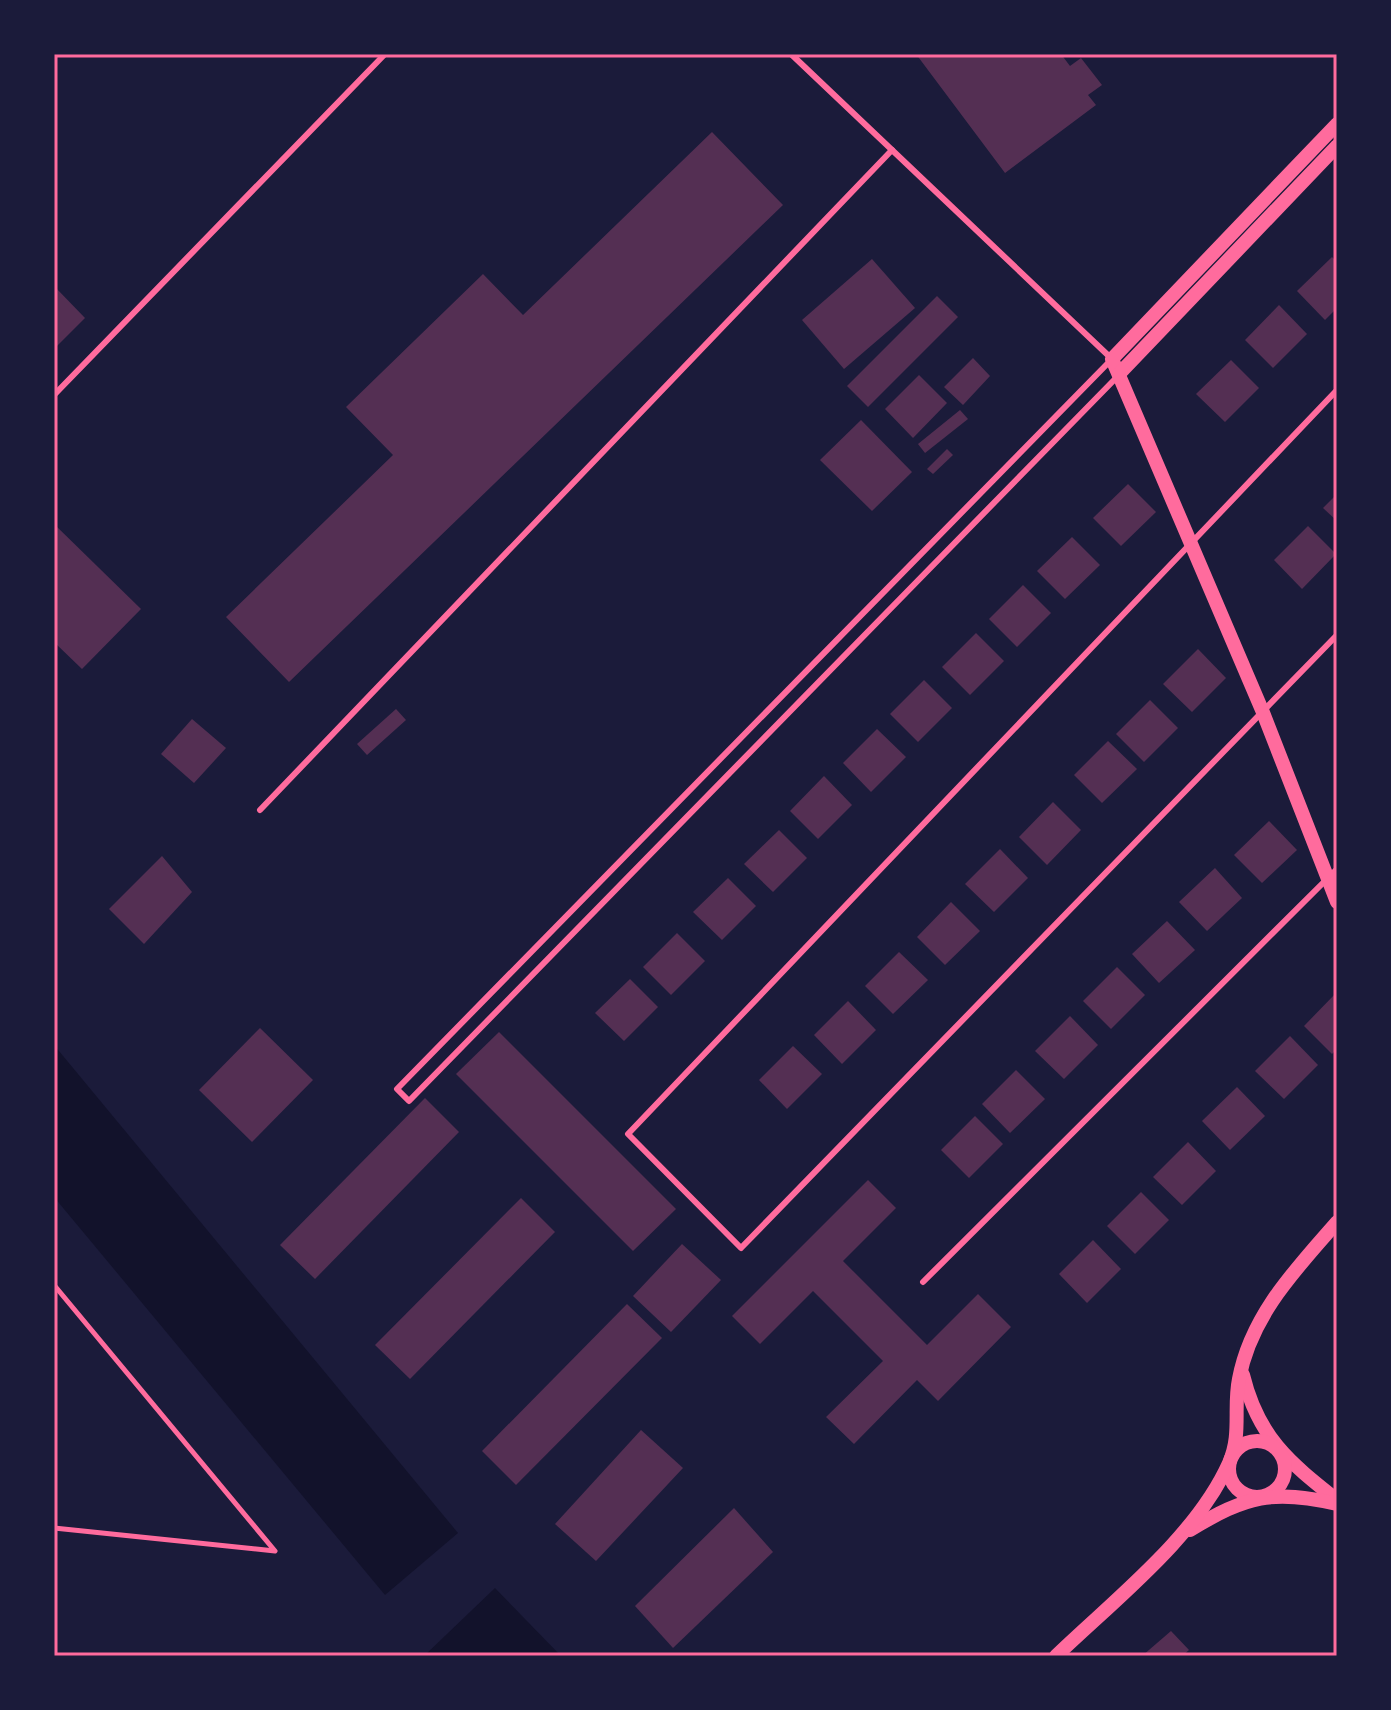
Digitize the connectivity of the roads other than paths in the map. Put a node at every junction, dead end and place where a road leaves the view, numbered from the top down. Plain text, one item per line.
1 (385, 54) edge
2 (791, 54) edge
3 (1337, 124) edge
4 (1337, 146) edge
5 (892, 150) junction
6 (1112, 359) junction
7 (1119, 374) junction
8 (1337, 390) edge
9 (54, 395) edge
10 (1192, 541) junction
11 (1337, 635) edge
12 (1262, 710) junction
13 (260, 810) dead end
14 (1332, 874) edge
15 (1337, 902) edge
16 (1337, 1222) edge
17 (923, 1282) dead end
18 (1241, 1367) junction
19 (1274, 1446) junction
20 (1229, 1462) junction
21 (1255, 1497) junction
22 (1337, 1502) edge
23 (1179, 1536) junction
24 (1056, 1656) edge

1 - 9 lane
2 - 5 lane
3 - 6 street
4 - 7 street
5 - 6 lane
5 - 13 lane
6 - 7 street
6 - 7 lane
7 - 10 street
8 - 10 lane
10 - 12 street
10 - 12 lane
11 - 12 lane
12 - 14 street
14 - 15 street
14 - 17 lane
16 - 18 street
18 - 19 street
18 - 20 street
19 - 20 street
19 - 21 street
19 - 22 street
20 - 21 street
20 - 23 street
21 - 22 street
21 - 23 street
23 - 24 street

